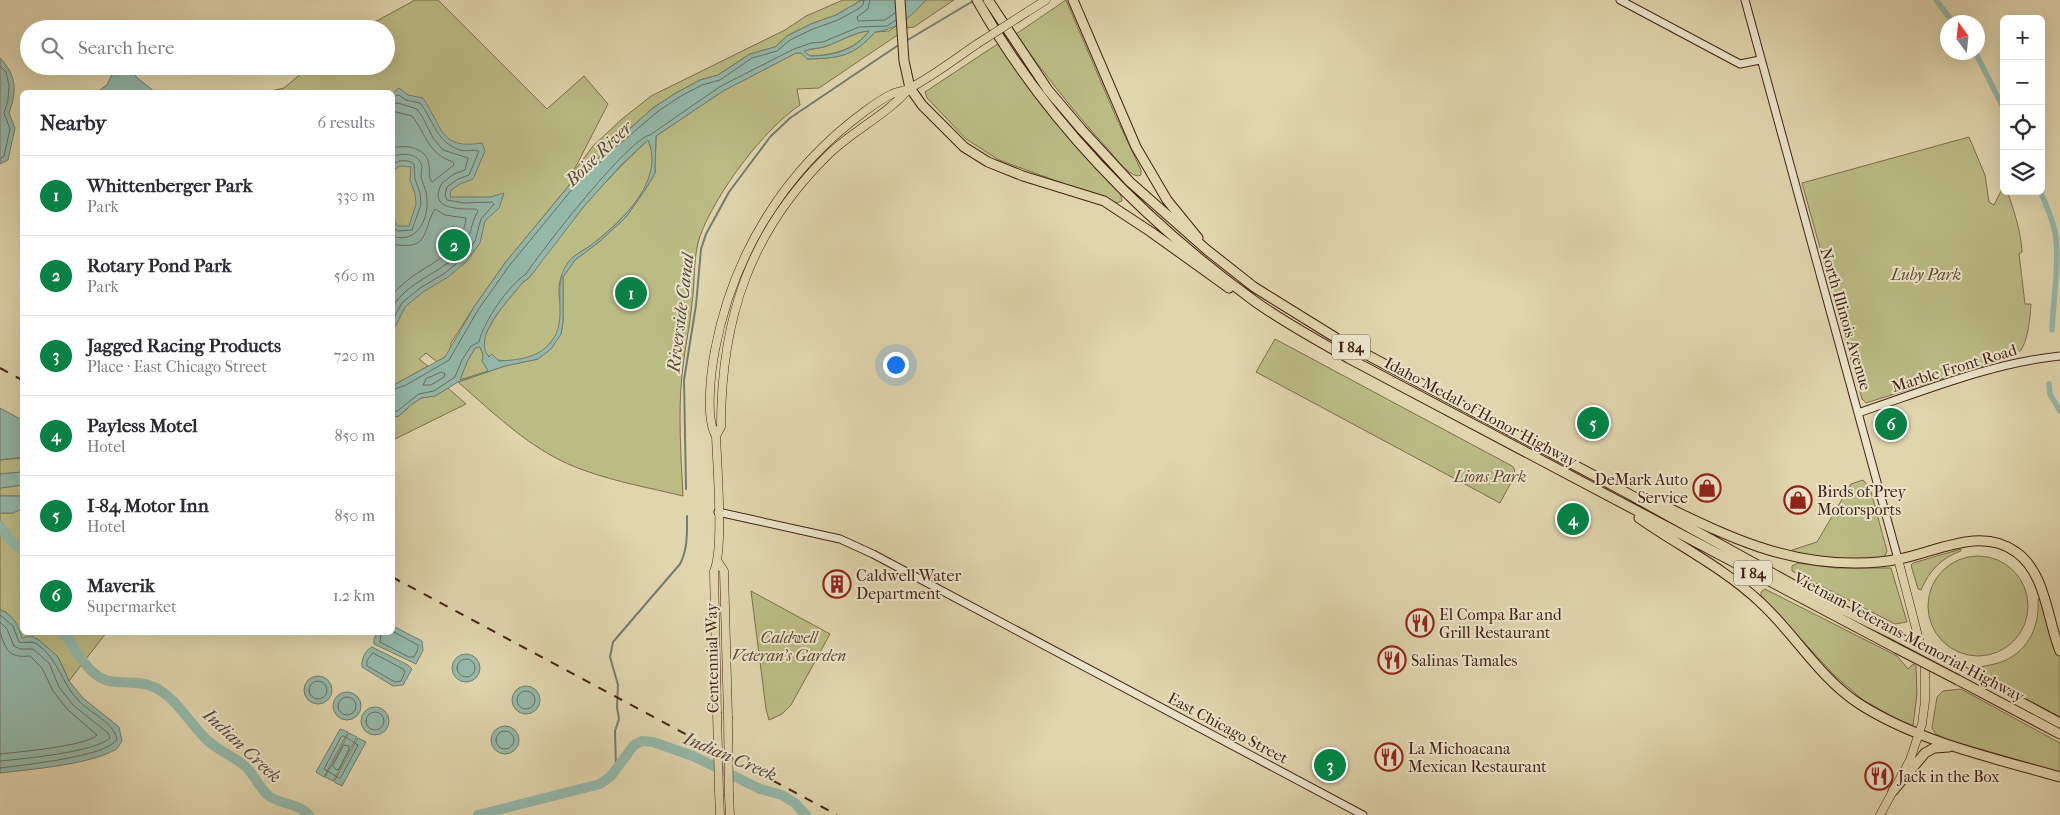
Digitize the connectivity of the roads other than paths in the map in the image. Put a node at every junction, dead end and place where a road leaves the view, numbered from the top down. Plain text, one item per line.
1 (900, 0) edge
2 (988, 0) edge
3 (1046, 0) edge
4 (1073, 0) edge
5 (1620, 0) edge
6 (1745, 0) edge
7 (978, 2) edge
8 (1760, 60) junction
9 (910, 88) junction
10 (1207, 250) junction
11 (1253, 300) junction
12 (2060, 356) edge
13 (1858, 413) junction
14 (1627, 493) junction
15 (1610, 498) junction
16 (718, 512) junction
17 (1898, 559) junction
18 (718, 562) junction
19 (2060, 651) edge
20 (2060, 723) edge
21 (1919, 734) junction
22 (2060, 734) edge
23 (1960, 748) junction
24 (2060, 777) edge
25 (1893, 791) junction
26 (720, 815) edge
27 (730, 815) edge
28 (1363, 815) edge
29 (1880, 815) edge

1 - 9 highway
2 - 10 highway, Vietnam Veterans Memorial Highway / I 84
3 - 9 main road, Centennial Way, bridge
4 - 10 highway
5 - 8 street
6 - 8 street, North Illinois Avenue
7 - 11 highway, Idaho Medal of Honor Highway / I 84
8 - 13 street, North Illinois Avenue
9 - 11 highway
9 - 16 main road, Centennial Way
10 - 14 highway, Vietnam Veterans Memorial Highway / I 84
11 - 15 highway, Idaho Medal of Honor Highway / I 84
12 - 13 street, Marble Front Road
13 - 17 street, North Illinois Avenue
14 - 17 highway
14 - 20 highway, Vietnam Veterans Memorial Highway / I 84, bridge
15 - 21 highway
15 - 22 highway, Vietnam Veterans Memorial Highway / I 84, bridge
16 - 18 main road, Centennial Way
16 - 28 street, East Chicago Street
17 - 19 highway
17 - 21 main road, North Illinois Avenue
18 - 26 main road, Centennial Way, bridge
18 - 27 main road, Centennial Way, bridge
21 - 23 highway
21 - 25 main road, North Illinois Avenue
23 - 24 highway
23 - 25 highway
25 - 29 main road, North Illinois Avenue

